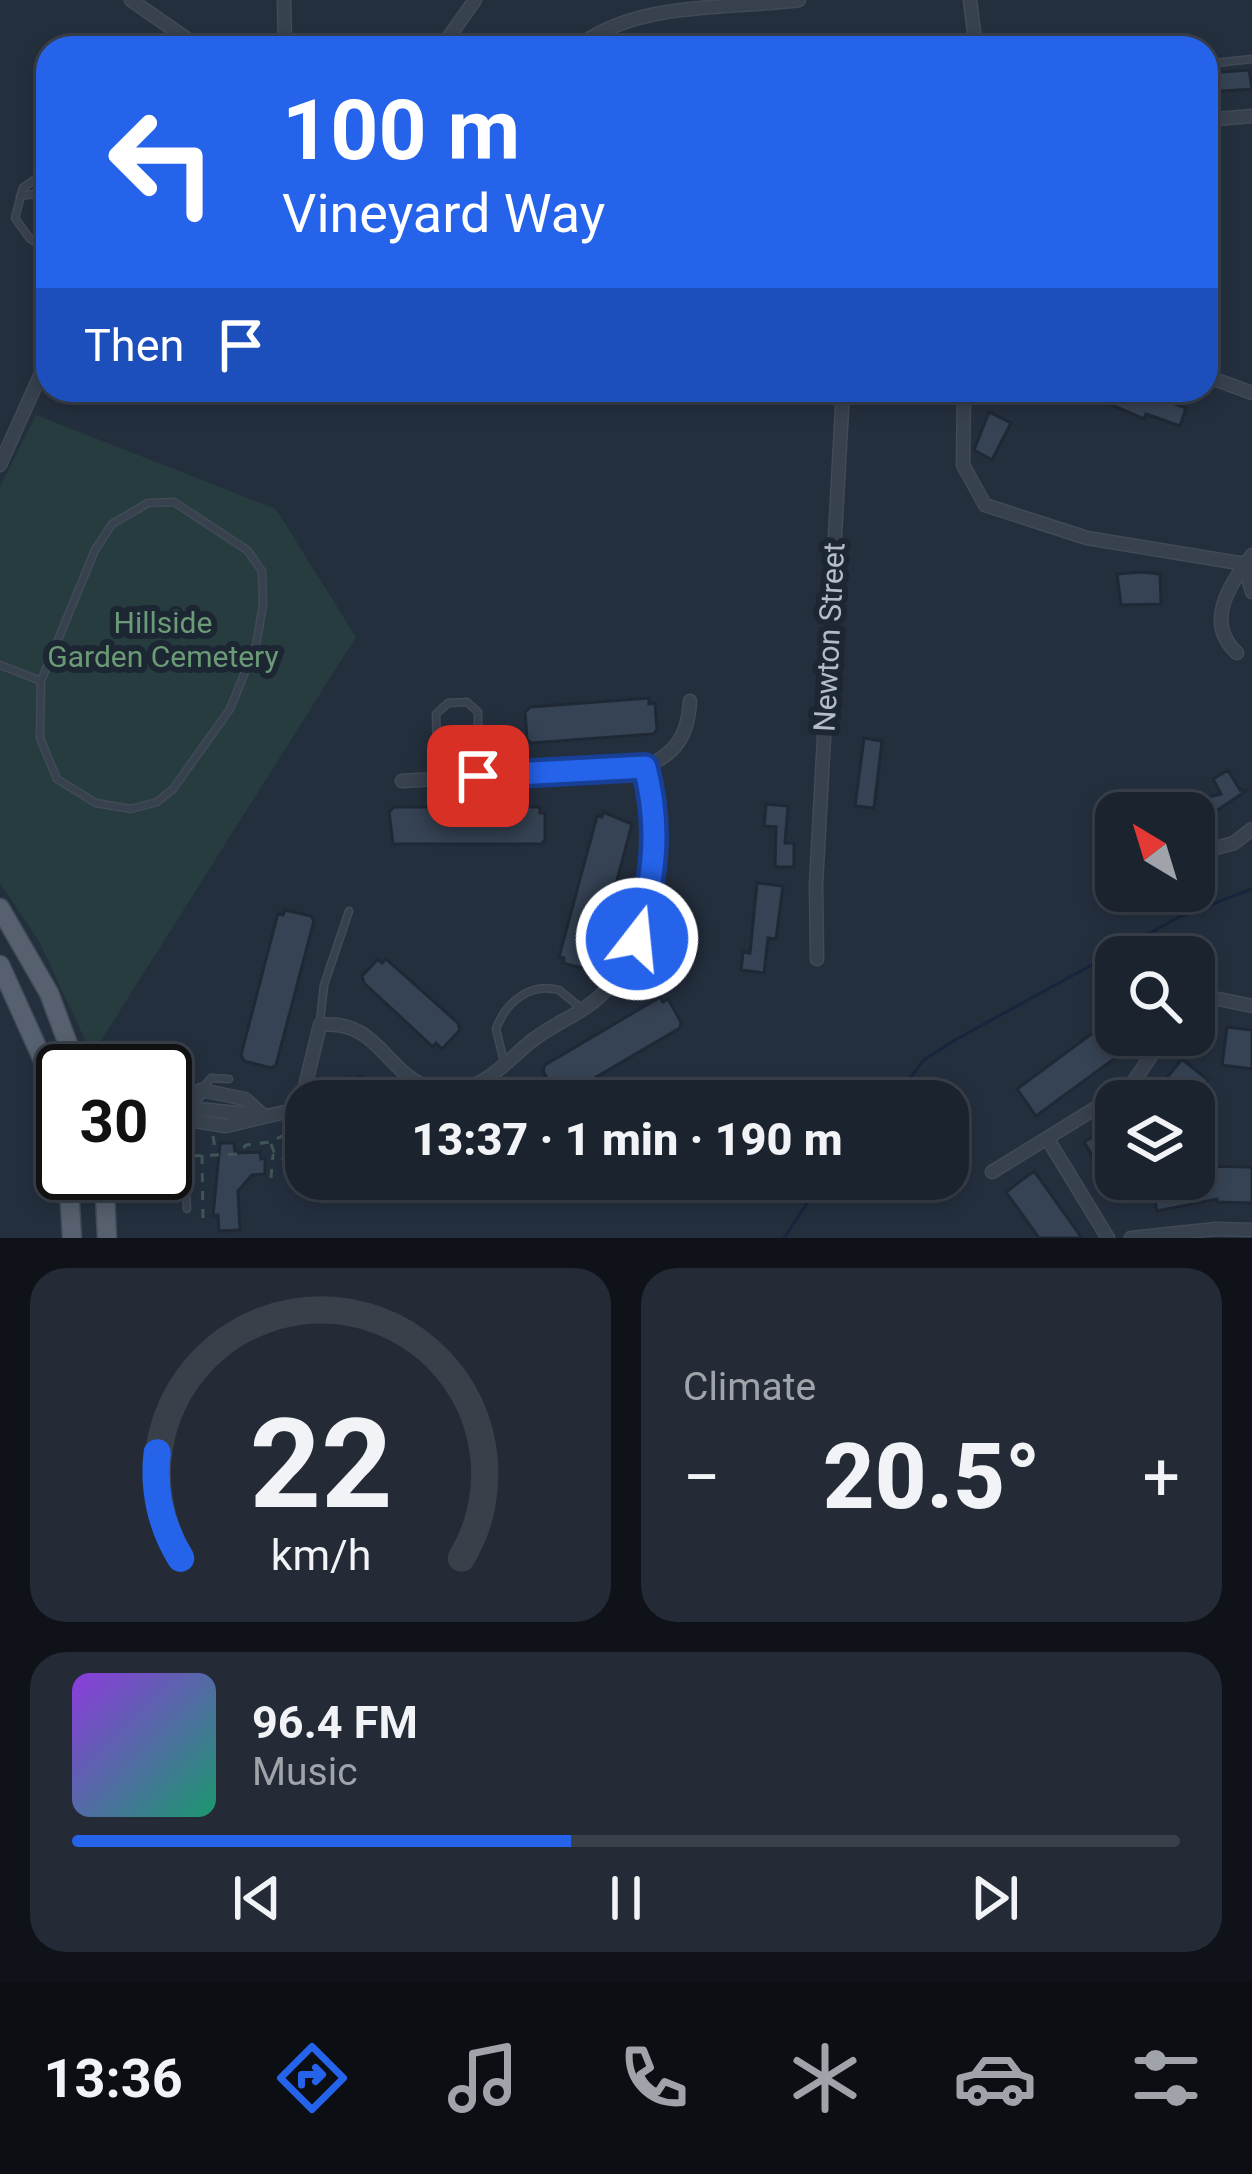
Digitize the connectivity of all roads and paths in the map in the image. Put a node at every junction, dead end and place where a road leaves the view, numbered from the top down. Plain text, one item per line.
1 (131, 0) edge
2 (284, 0) edge
3 (475, 0) edge
4 (799, 0) edge
5 (970, 0) edge
6 (692, 3) edge
7 (179, 36) edge
8 (285, 36) edge
9 (450, 36) edge
10 (595, 36) edge
11 (974, 36) edge
12 (1252, 59) edge
13 (1218, 63) edge
14 (1252, 116) edge
15 (1218, 119) edge
16 (36, 176) edge
17 (36, 194) edge
18 (20, 196) junction
19 (36, 240) edge
20 (1218, 380) edge
21 (36, 385) edge
22 (1252, 393) edge
23 (842, 402) edge
24 (964, 402) edge
25 (0, 465) edge
26 (1248, 560) edge
27 (1252, 592) edge
28 (1237, 653) dead end
29 (0, 665) edge
30 (41, 681) junction
31 (690, 701) dead end
32 (645, 767) junction
33 (478, 776) junction
34 (438, 779) junction
35 (402, 781) dead end
36 (1252, 829) edge
37 (1215, 848) edge
38 (0, 908) edge
39 (349, 911) dead end
40 (817, 959) dead end
41 (0, 965) edge
42 (1215, 998) edge
43 (1252, 1006) edge
44 (581, 1008) junction
45 (320, 1025) junction
46 (68, 1044) edge
47 (36, 1045) edge
48 (1151, 1056) edge
49 (505, 1065) junction
50 (230, 1079) dead end
51 (307, 1080) edge
52 (201, 1090) junction
53 (192, 1104) edge
54 (285, 1112) edge
55 (192, 1114) edge
56 (264, 1116) junction
57 (285, 1134) edge
58 (192, 1136) edge
59 (1047, 1138) junction
60 (270, 1142) junction
61 (274, 1152) junction
62 (202, 1155) junction
63 (216, 1155) junction
64 (192, 1156) edge
65 (285, 1160) edge
66 (992, 1172) dead end
67 (271, 1178) dead end
68 (70, 1200) edge
69 (105, 1200) edge
70 (187, 1200) edge
71 (188, 1209) dead end
72 (203, 1219) dead end
73 (1252, 1230) edge
74 (72, 1238) edge
75 (107, 1238) edge
76 (1108, 1238) edge
77 (1131, 1238) edge

1 - 7 street
2 - 8 street
3 - 9 street
4 - 6 street
5 - 11 street
6 - 10 street
12 - 13 lane
14 - 15 street
16 - 18 lane
17 - 18 lane
18 - 19 lane
20 - 22 street
21 - 25 street
23 - 40 street, Newton Street
24 - 26 street
26 - 27 street
26 - 28 street
29 - 30 lane
30 - 30 lane
31 - 32 street
32 - 33 street
32 - 44 street
33 - 34 street
33 - 34 lane
34 - 35 street
36 - 37 street
38 - 46 main road
39 - 45 lane
41 - 47 main road
42 - 43 street
44 - 49 street
44 - 49 lane
45 - 49 street
45 - 51 street
48 - 59 street
50 - 52 lane
52 - 53 street
52 - 56 street
54 - 56 street
55 - 56 street
57 - 60 path
58 - 63 path
59 - 66 street
59 - 76 street
60 - 61 path
60 - 63 path
61 - 65 path
61 - 67 path
62 - 63 path
62 - 64 path
62 - 72 path
68 - 74 main road
69 - 75 main road
70 - 71 lane
73 - 77 street

